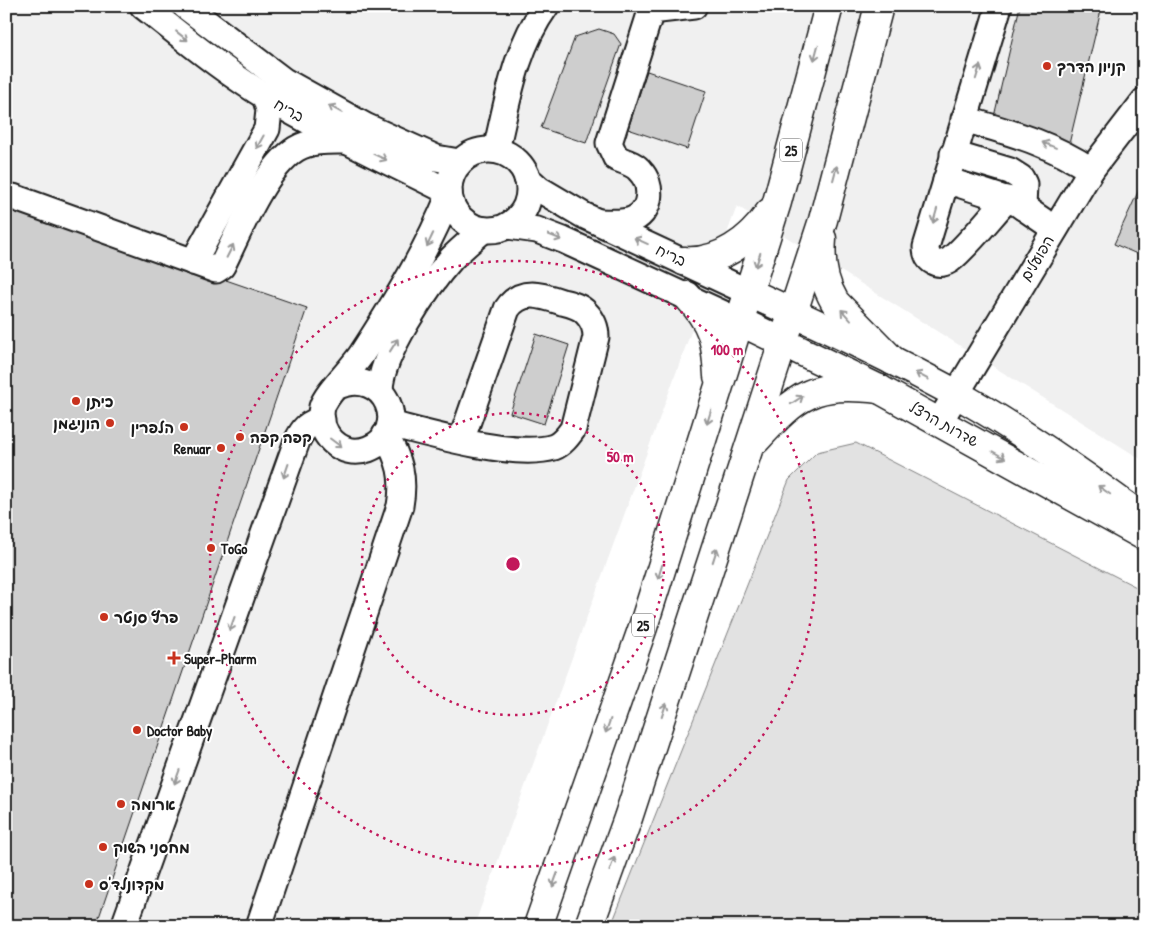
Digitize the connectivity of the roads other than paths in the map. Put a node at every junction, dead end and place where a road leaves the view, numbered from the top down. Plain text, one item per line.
1 (143, 6) edge
2 (185, 6) edge
3 (546, 6) edge
4 (694, 6) edge
5 (829, 6) edge
6 (879, 6) edge
7 (999, 6) edge
8 (645, 8) edge
9 (265, 96) junction
10 (1144, 101) edge
11 (964, 119) junction
12 (345, 141) junction
13 (496, 150) junction
14 (953, 154) junction
15 (460, 162) junction
16 (1091, 170) junction
17 (527, 178) junction
18 (946, 180) junction
19 (449, 194) junction
20 (13, 197) dead end
21 (777, 202) junction
22 (1015, 203) junction
23 (823, 220) junction
24 (599, 222) junction
25 (508, 226) junction
26 (1055, 229) junction
27 (483, 230) junction
28 (684, 261) junction
29 (193, 262) junction
30 (748, 292) junction
31 (687, 296) junction
32 (793, 312) junction
33 (739, 321) junction
34 (784, 343) junction
35 (893, 361) junction
36 (336, 387) junction
37 (718, 387) junction
38 (879, 389) junction
39 (380, 391) junction
40 (955, 394) junction
41 (322, 420) junction
42 (940, 421) junction
43 (388, 430) junction
44 (461, 441) junction
45 (750, 447) junction
46 (1144, 519) edge
47 (1144, 536) edge
48 (124, 926) edge
49 (259, 926) edge
50 (538, 926) edge
51 (589, 926) edge

1 -> 9 street, בריח
15 -> 2 street, בריח
3 - 13 street
4 - 8 street
5 -> 21 main road, 25
23 -> 6 main road
11 -> 7 street
8 - 24 street
9 - 12 street, בריח
9 -> 29 street
10 - 16 street, הפועלים
11 - 14 street
16 -> 11 street
12 -> 19 street, בריח
29 -> 12 street
13 - 15 street
13 - 17 street
14 - 18 street
14 - 22 street
15 - 19 street
16 - 26 street, הפועלים
17 - 24 street, בריח
17 - 25 street
18 - 22 street
18 -> 22 street
19 - 27 street
19 -> 36 street
20 - 29 street
21 - 28 main road
21 -> 30 main road, 25
22 - 26 street
23 - 32 main road
35 -> 23 main road
28 -> 24 street, בריח
25 - 27 street
25 -> 31 street, בריח
26 - 40 street, הפועלים
39 -> 27 street
28 - 30 street, בריח
30 - 32 main road, בריח
30 - 33 main road, 25
31 - 33 street, בריח
31 - 37 main road
32 - 34 main road
32 - 35 main road, שדרות הרצל
33 - 34 main road, שדרות הרצל
33 - 37 main road, 25
34 - 38 main road, שדרות הרצל
34 - 45 main road
40 -> 35 main road, שדרות הרצל
36 - 39 street
36 - 41 street
37 -> 50 main road, 25
38 - 42 main road, שדרות הרצל
45 -> 38 main road
39 - 43 street
40 - 42 street, הפועלים
46 -> 40 main road, שדרות הרצל
41 -> 43 street
41 -> 48 street
42 -> 47 main road, שדרות הרצל
43 - 44 street
43 - 49 street
44 - 44 street
51 -> 45 main road

